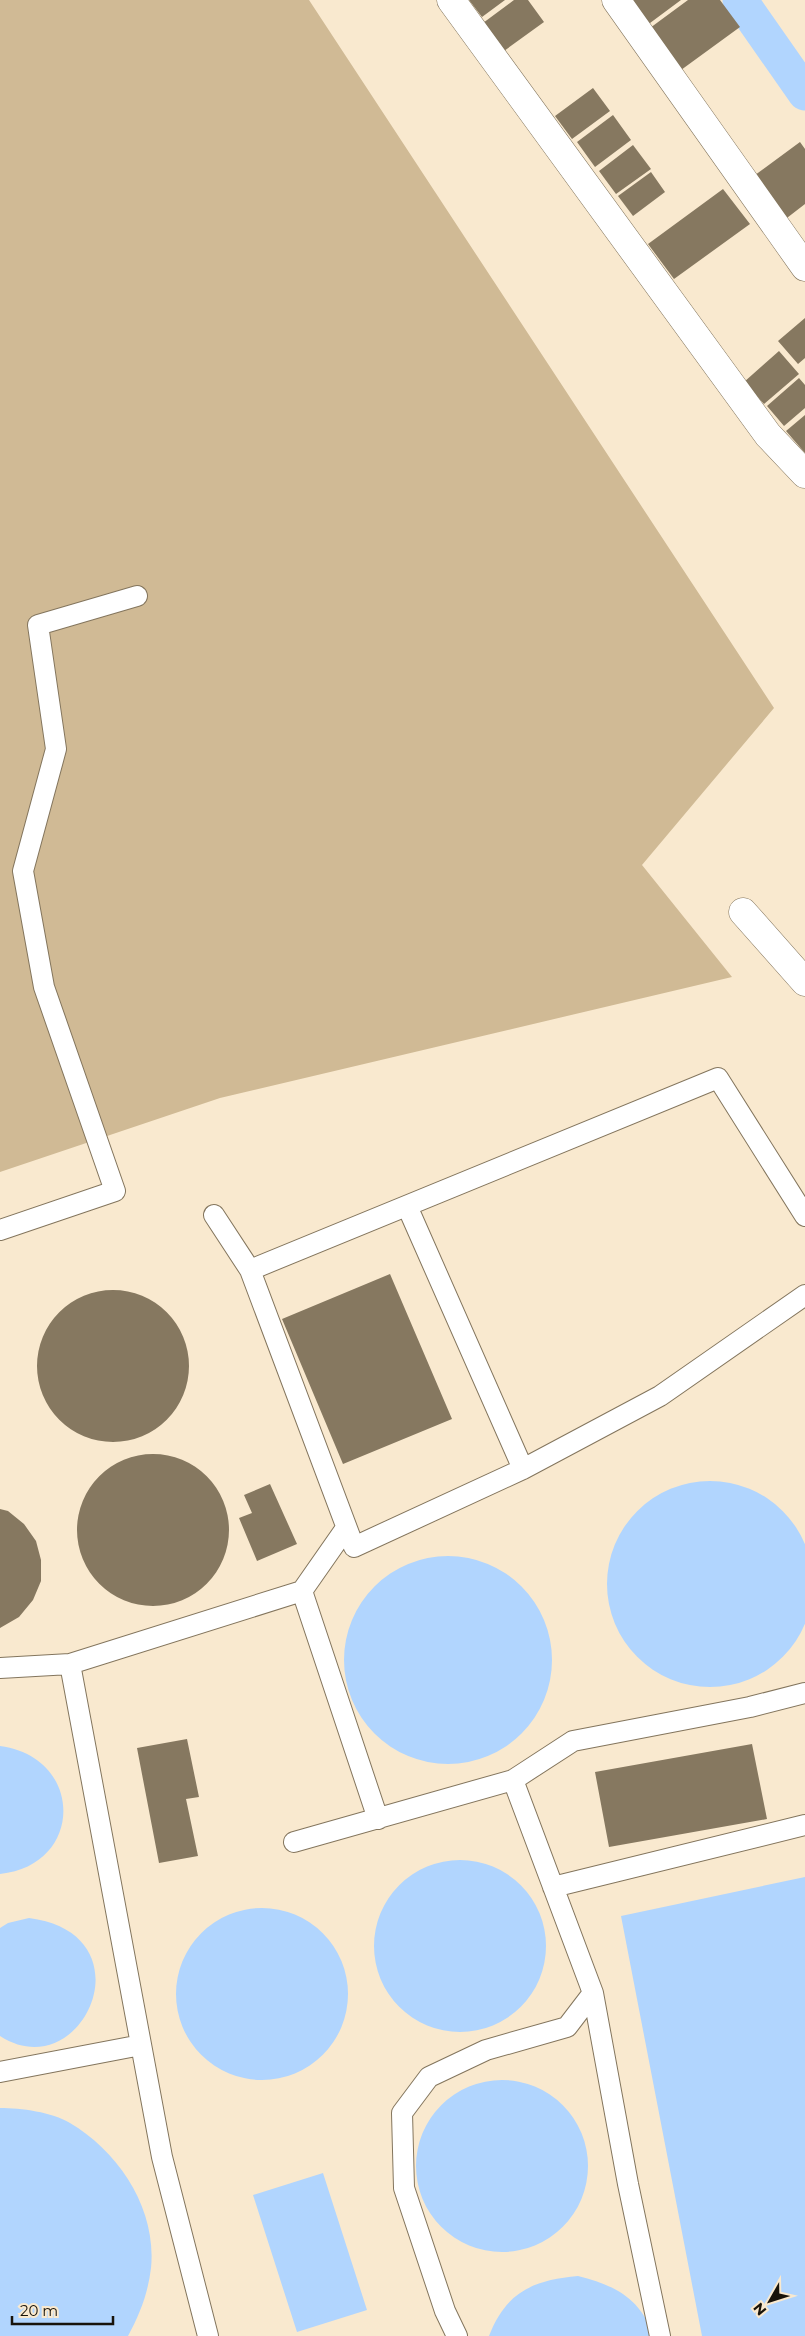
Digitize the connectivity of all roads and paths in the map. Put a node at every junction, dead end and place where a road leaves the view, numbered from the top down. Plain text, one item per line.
1 (451, 0) edge
2 (616, 0) edge
3 (805, 267) edge
4 (805, 474) edge
5 (137, 596) dead end
6 (743, 912) dead end
7 (805, 982) edge
8 (408, 1206) junction
9 (214, 1215) dead end
10 (805, 1216) edge
11 (0, 1230) edge
12 (250, 1270) junction
13 (805, 1295) edge
14 (523, 1469) junction
15 (346, 1528) junction
16 (302, 1591) junction
17 (70, 1664) junction
18 (0, 1668) edge
19 (805, 1693) edge
20 (513, 1780) junction
21 (378, 1819) junction
22 (805, 1824) edge
23 (294, 1842) dead end
24 (553, 1887) junction
25 (593, 1994) junction
26 (141, 2045) junction
27 (0, 2072) edge
28 (208, 2336) edge
29 (457, 2336) edge
30 (660, 2336) edge

1 - 4 street
2 - 3 street
5 - 11 lane
6 - 7 street
8 - 10 lane
8 - 12 lane
8 - 14 lane
9 - 12 lane
12 - 15 lane
13 - 14 lane
14 - 15 lane
15 - 16 lane
16 - 17 lane
16 - 21 lane
17 - 18 lane
17 - 26 lane
19 - 20 lane
20 - 21 lane
20 - 24 lane
21 - 23 lane
22 - 24 lane
24 - 25 lane
25 - 29 lane
25 - 30 lane
26 - 27 lane
26 - 28 lane

